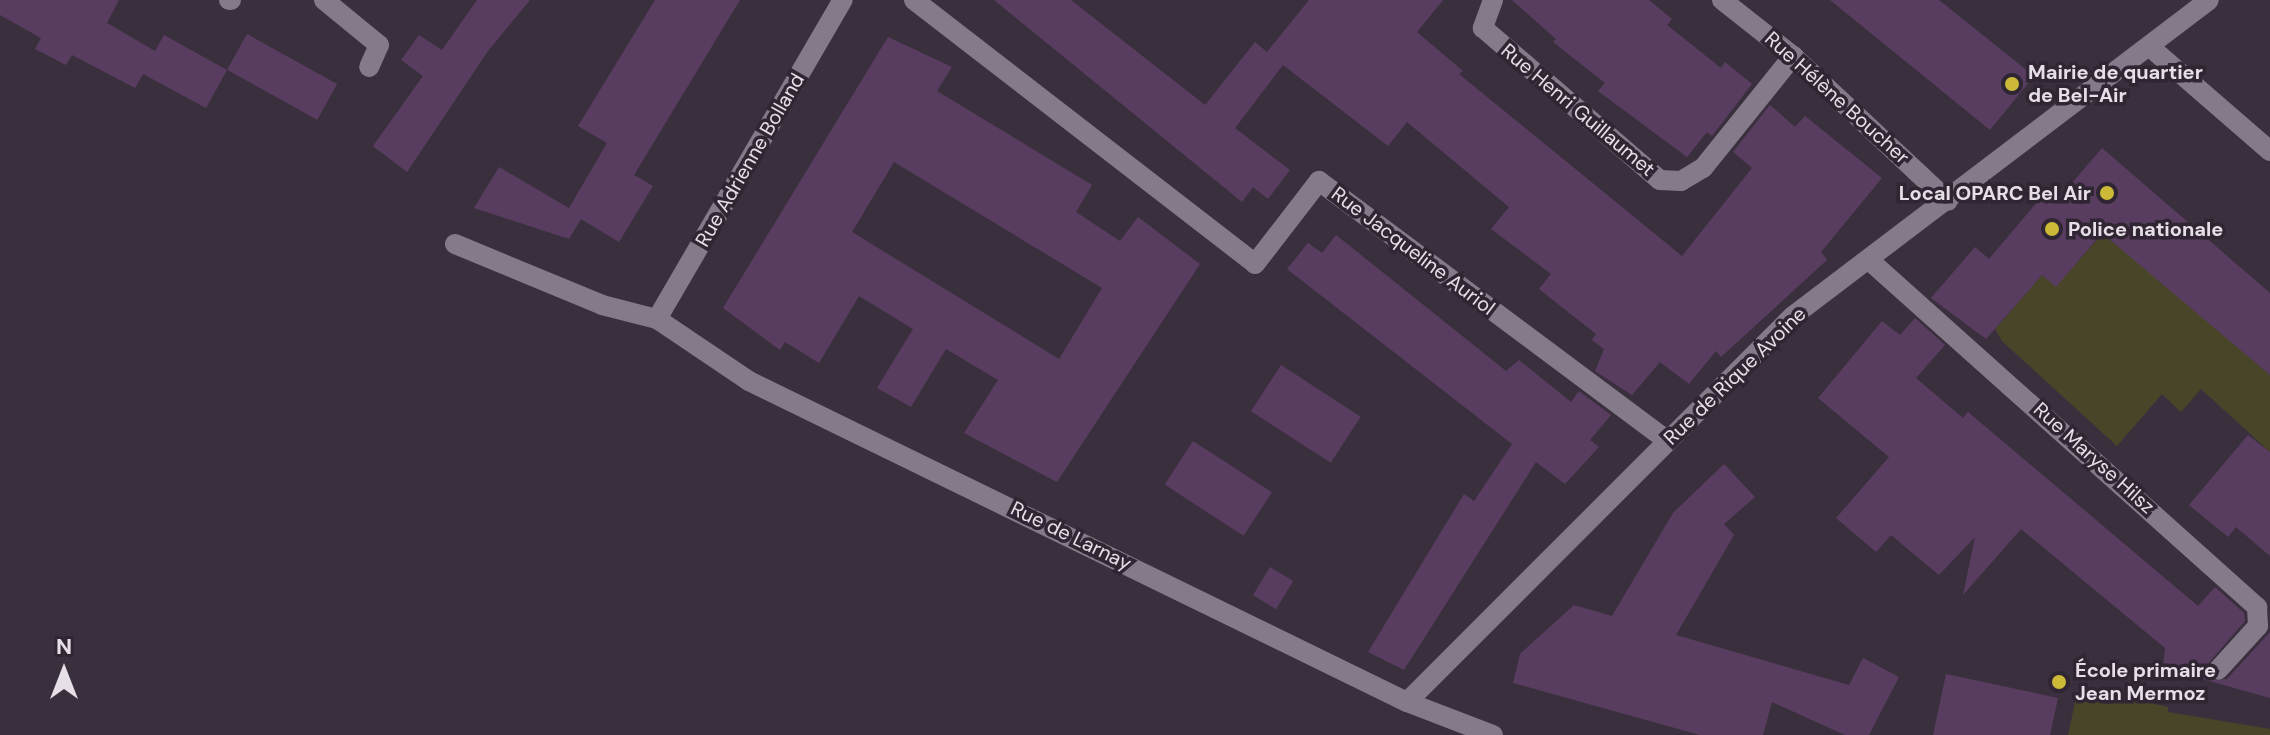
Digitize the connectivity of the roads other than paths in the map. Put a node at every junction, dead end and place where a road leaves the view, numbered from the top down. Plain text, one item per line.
1 (324, 0) edge
2 (843, 0) edge
3 (914, 0) edge
4 (1493, 0) edge
5 (1722, 0) edge
6 (2209, 0) edge
7 (2150, 47) junction
8 (1793, 56) junction
9 (369, 67) dead end
10 (2270, 151) edge
11 (1948, 201) junction
12 (455, 244) dead end
13 (1869, 260) junction
14 (657, 319) junction
15 (1668, 441) junction
16 (2218, 670) dead end
17 (1407, 702) junction
18 (1493, 735) edge

1 - 9 street
2 - 14 street, Rue Adrienne Bolland
3 - 15 street, Rue Jacqueline Auriol
4 - 8 street, Rue Henri Guillaumet
5 - 8 street, Rue Hélène Boucher
6 - 7 street, Rue de Rique Avoine
7 - 10 street
7 - 11 street, Rue de Rique Avoine
8 - 11 street, Rue Hélène Boucher
11 - 13 street, Rue de Rique Avoine
12 - 14 street, Rue de Larnay
13 - 15 street, Rue de Rique Avoine
13 - 16 street, Rue Maryse Hilsz
14 - 17 street, Rue de Larnay
15 - 17 street, Rue de Rique Avoine
17 - 18 street, Rue de Larnay

